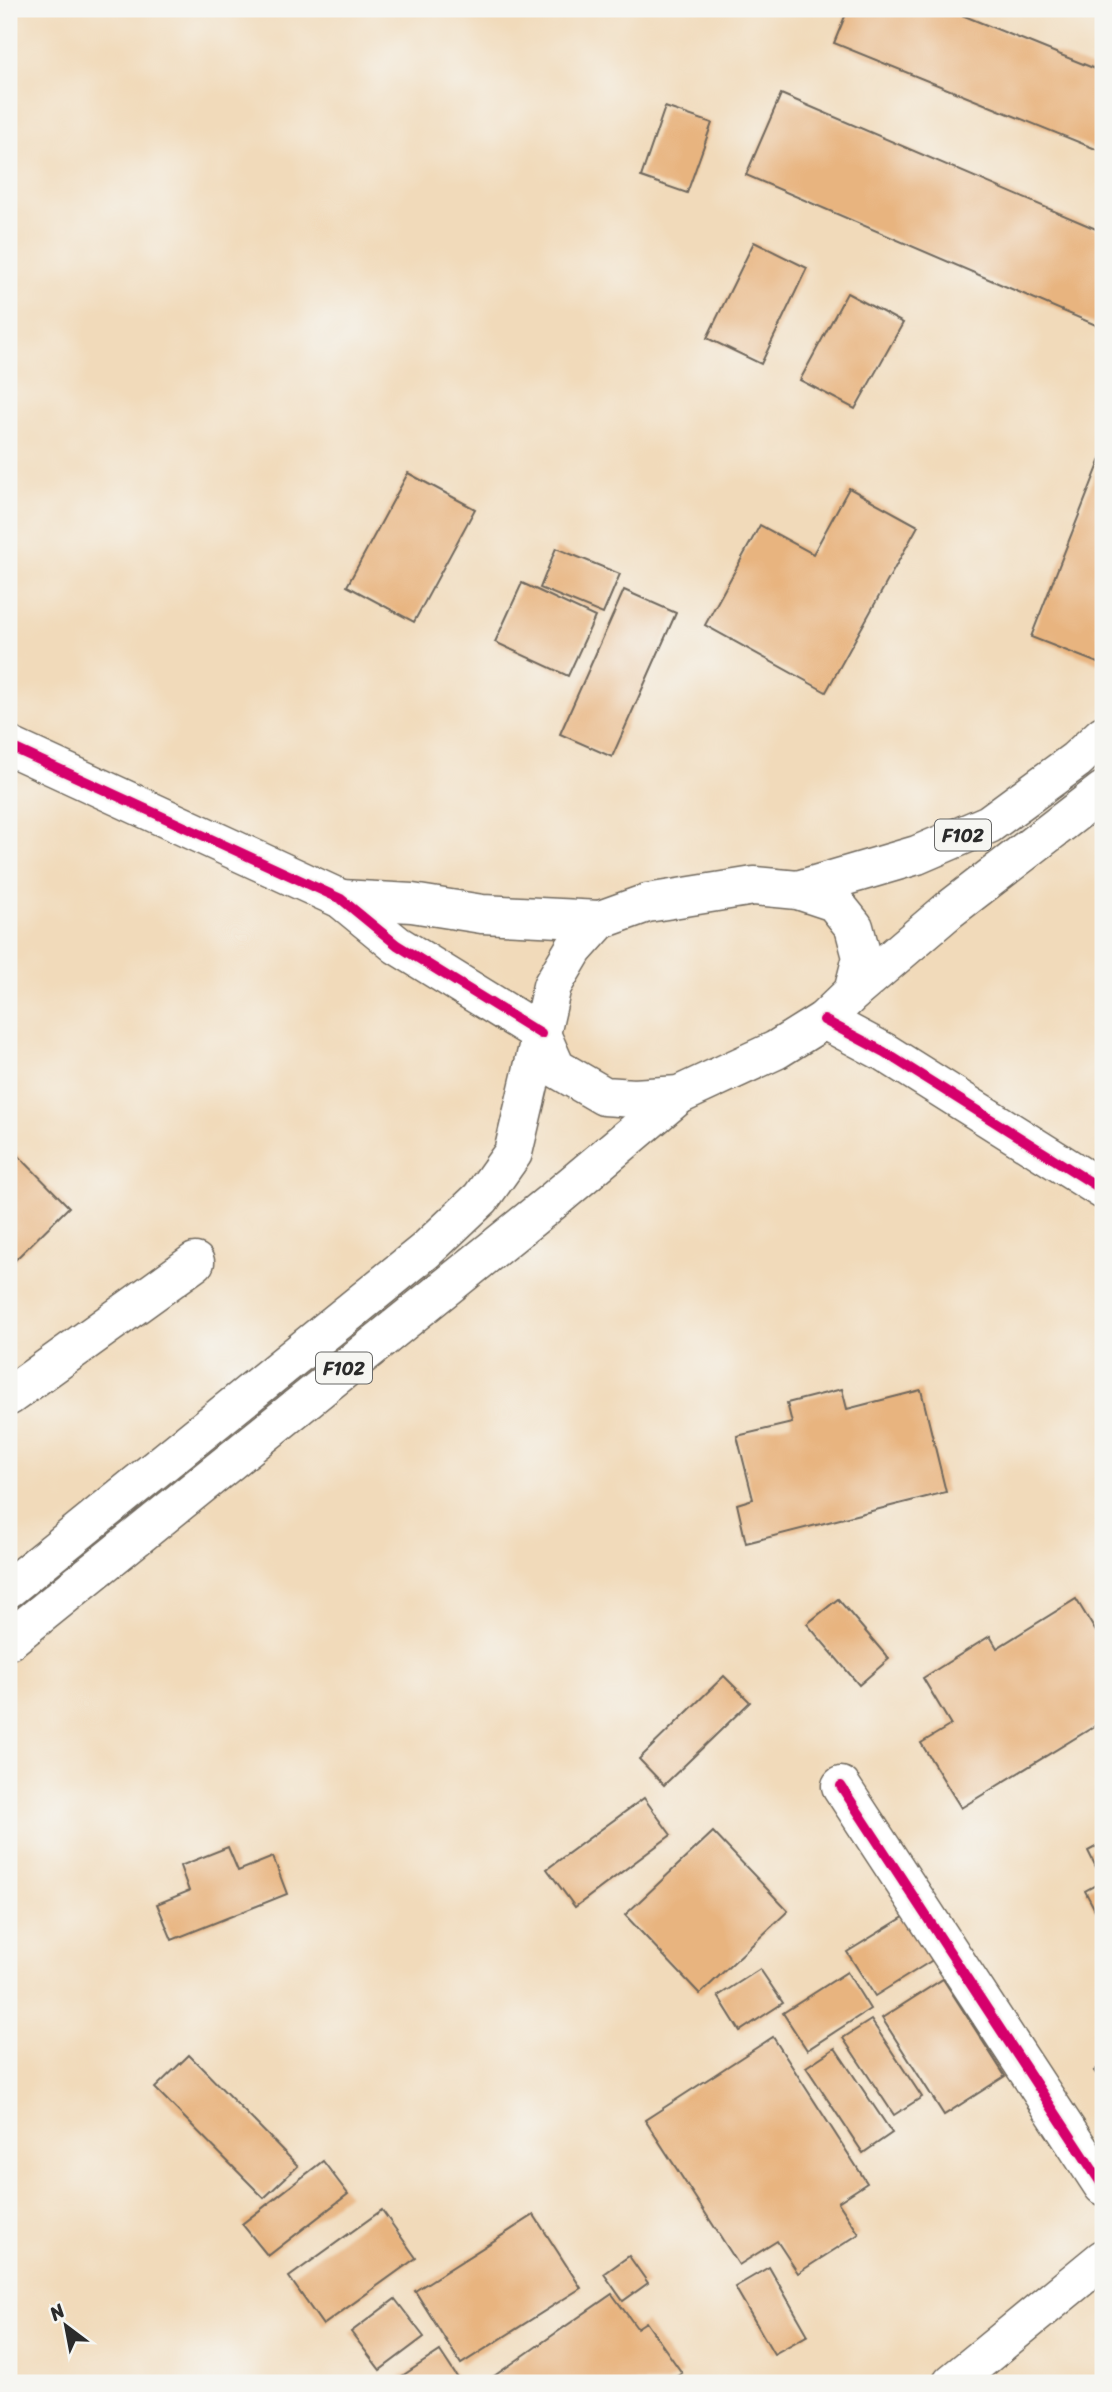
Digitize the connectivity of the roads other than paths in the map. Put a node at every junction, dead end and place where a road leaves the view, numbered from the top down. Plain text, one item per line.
1 (1103, 734) edge
2 (9, 746) edge
3 (1103, 791) edge
4 (798, 890) junction
5 (341, 899) junction
6 (600, 920) junction
7 (853, 992) junction
8 (824, 1020) junction
9 (541, 1034) junction
10 (679, 1095) junction
11 (1103, 1190) edge
12 (195, 1262) dead end
13 (9, 1396) edge
14 (9, 1588) edge
15 (9, 1640) edge
16 (841, 1786) dead end
17 (1103, 2186) edge
18 (1103, 2259) edge
19 (952, 2383) edge

1 - 4 main road, F102
2 - 5 main road
3 - 7 main road, F102
4 - 6 main road, F102
4 - 7 main road, F102
5 - 6 main road
5 - 9 main road
6 - 9 main road, F102
7 - 8 main road, F102
8 - 10 main road, F102
8 - 11 main road
9 - 10 main road, F102
9 - 14 main road, F102
10 - 15 main road, F102
12 - 13 main road
16 - 17 main road
18 - 19 main road

